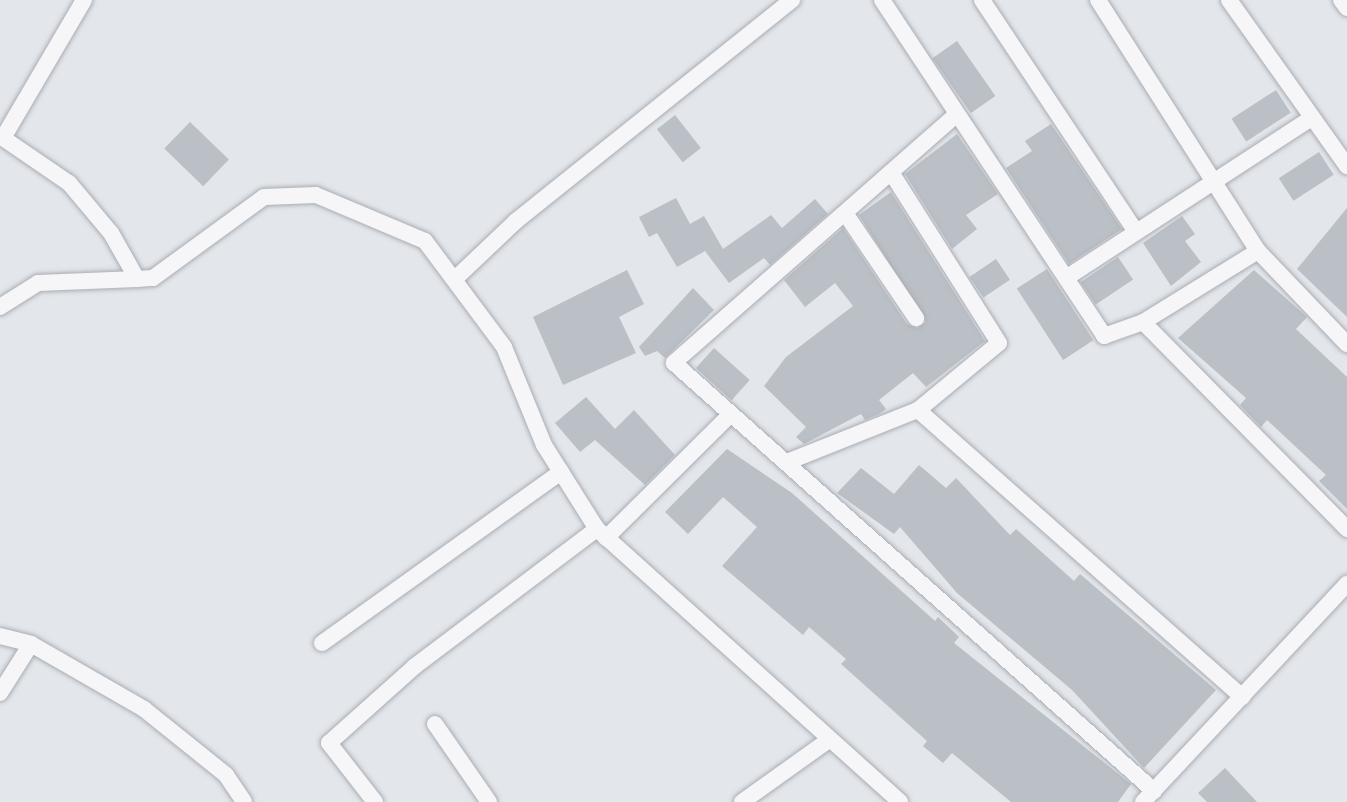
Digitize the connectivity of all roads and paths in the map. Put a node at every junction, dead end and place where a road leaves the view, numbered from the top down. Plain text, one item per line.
1 (84, 0) edge
2 (792, 0) edge
3 (882, 0) edge
4 (982, 0) edge
5 (1098, 0) edge
6 (1230, 0) edge
7 (1341, 0) edge
8 (1347, 8) edge
9 (957, 114) junction
10 (1310, 119) junction
11 (1, 137) edge
12 (1347, 166) edge
13 (891, 172) junction
14 (1214, 180) junction
15 (845, 213) junction
16 (1136, 232) junction
17 (1258, 251) junction
18 (457, 277) junction
19 (1066, 278) junction
20 (137, 279) junction
21 (0, 307) edge
22 (916, 318) dead end
23 (1143, 322) junction
24 (1347, 344) edge
25 (918, 410) junction
26 (731, 414) junction
27 (787, 462) junction
28 (561, 472) junction
29 (1347, 529) edge
30 (601, 534) junction
31 (1347, 584) edge
32 (0, 636) edge
33 (322, 643) dead end
34 (31, 644) junction
35 (0, 693) edge
36 (1242, 696) junction
37 (435, 724) dead end
38 (830, 738) junction
39 (1148, 796) edge
40 (244, 802) edge
41 (375, 802) edge
42 (489, 802) edge
43 (742, 802) edge
44 (900, 802) edge

1 - 11 street
2 - 18 street
3 - 9 street
4 - 16 street
5 - 14 street
6 - 10 street
7 - 8 street
9 - 13 street
9 - 19 street
10 - 12 street
10 - 14 street
11 - 20 street
13 - 15 street
13 - 25 street
14 - 16 street
14 - 17 street
15 - 22 street
15 - 26 street
16 - 19 street
17 - 23 street
17 - 24 street
18 - 20 street
18 - 28 street
19 - 23 street
20 - 21 street
23 - 29 street
25 - 27 street
25 - 36 street
26 - 27 street
26 - 30 street
27 - 39 street
28 - 30 street
28 - 33 street
30 - 38 street
30 - 41 street
31 - 36 street
32 - 34 street
34 - 35 street
34 - 40 street
36 - 39 street
37 - 42 street
38 - 43 street
38 - 44 street

